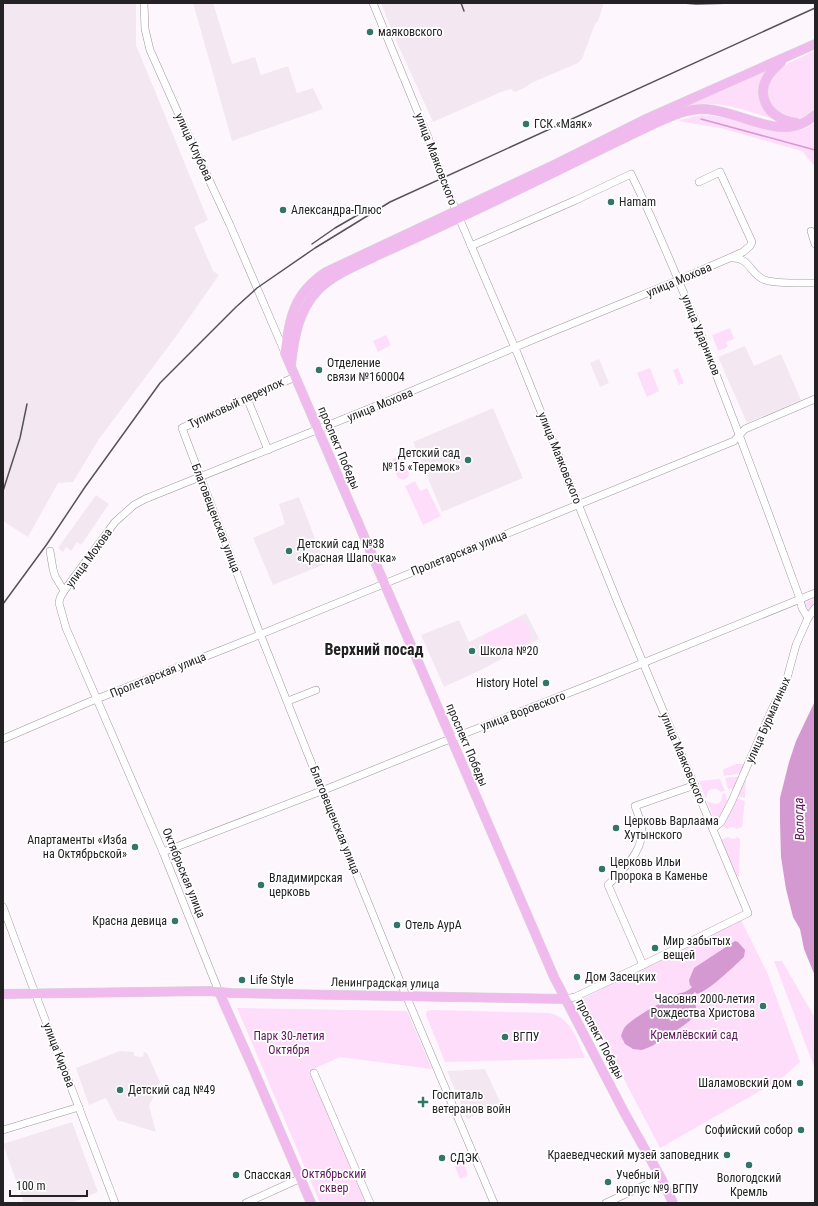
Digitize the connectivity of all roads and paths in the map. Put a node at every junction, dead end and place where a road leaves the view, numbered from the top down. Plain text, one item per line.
1 (144, 3) edge
2 (373, 3) edge
3 (815, 44) edge
4 (787, 57) junction
5 (815, 114) edge
6 (802, 124) junction
7 (699, 182) dead end
8 (457, 214) junction
9 (810, 231) dead end
10 (815, 244) edge
11 (471, 246) junction
12 (728, 259) junction
13 (679, 280) junction
14 (815, 283) edge
15 (257, 288) joint
16 (515, 348) junction
17 (284, 353) junction
18 (291, 367) junction
19 (295, 376) junction
20 (247, 398) junction
21 (815, 399) edge
22 (319, 430) junction
23 (184, 433) joint
24 (740, 435) junction
25 (268, 450) junction
26 (201, 476) junction
27 (579, 504) junction
28 (50, 551) dead end
29 (384, 584) junction
30 (64, 591) junction
31 (815, 593) edge
32 (800, 599) junction
33 (815, 608) edge
34 (808, 618) junction
35 (260, 634) junction
36 (643, 663) junction
37 (316, 690) dead end
38 (97, 699) junction
39 (288, 701) junction
40 (3, 739) edge
41 (451, 739) junction
42 (695, 785) junction
43 (322, 790) junction
44 (713, 829) junction
45 (163, 852) junction
46 (4, 912) edge
47 (748, 913) joint
48 (643, 965) junction
49 (219, 992) junction
50 (35, 993) junction
51 (3, 994) edge
52 (407, 996) junction
53 (565, 998) junction
54 (314, 1073) dead end
55 (79, 1107) junction
56 (3, 1130) edge
57 (301, 1178) junction
58 (661, 1178) junction
59 (115, 1203) edge
60 (246, 1203) edge
61 (311, 1203) edge
62 (370, 1203) edge
63 (494, 1203) edge
64 (606, 1203) edge
65 (673, 1203) edge

1 - 15 street, улица Клубова
2 - 8 street, улица Маяковского
3 - 4 main road
4 - 6 main road
4 - 8 main road
5 - 6 main road
6 - 8 main road
7 - 12 street, улица Мохова
8 - 11 street, улица Маяковского
8 - 17 main road
8 - 18 main road
9 - 10 street
11 - 13 street, улица Ударников
11 - 16 street, улица Маяковского
12 - 13 street, улица Мохова
12 - 14 street
13 - 16 street, улица Мохова
13 - 24 street, улица Ударников
15 - 17 street, проспект Победы
16 - 22 street, улица Мохова
16 - 27 street, улица Маяковского
17 - 18 main road, проспект Победы
18 - 19 main road, проспект Победы
19 - 20 street, Тупиковый переулок
19 - 22 main road, проспект Победы
20 - 23 street, Тупиковый переулок
20 - 25 street
21 - 24 street, Пролетарская улица
22 - 25 street, улица Мохова
22 - 29 main road, проспект Победы
23 - 26 street, Благовещенская улица
24 - 27 street, Пролетарская улица
24 - 32 street, улица Ударников
25 - 26 street, улица Мохова
26 - 30 street, улица Мохова
26 - 35 street, Благовещенская улица
27 - 29 street, Пролетарская улица
27 - 36 street, улица Маяковского
28 - 30 street
29 - 35 street, Пролетарская улица
29 - 41 main road, проспект Победы
30 - 38 street, Октябрьская улица
31 - 32 street, улица Воровского
32 - 34 street, улица Ударников
32 - 36 street, улица Воровского
33 - 34 street, улица Бурмагиных
34 - 44 street, улица Бурмагиных
35 - 38 street, Пролетарская улица
35 - 39 street, Благовещенская улица
36 - 41 street, улица Воровского
36 - 42 street, улица Маяковского
37 - 39 street
38 - 40 street, Пролетарская улица
38 - 45 street, Октябрьская улица
39 - 43 street, Благовещенская улица
41 - 43 street, улица Воровского
41 - 53 main road, проспект Победы
42 - 44 street, улица Маяковского
42 - 48 street
43 - 45 street, улица Воровского
43 - 52 street, Благовещенская улица
44 - 47 street, улица Маяковского
45 - 49 street, Октябрьская улица
46 - 50 street, улица Кирова
47 - 48 street, Ленинградская улица
48 - 53 street, Ленинградская улица
49 - 50 main road, Ленинградская улица
49 - 52 main road, Ленинградская улица
49 - 57 main road, Октябрьская улица
50 - 51 main road, Ленинградская улица
50 - 55 street, улица Кирова
52 - 53 main road, Ленинградская улица
52 - 63 street, Благовещенская улица
53 - 58 main road, проспект Победы
54 - 62 street
55 - 56 street
55 - 59 street, улица Кирова
57 - 60 street
57 - 61 main road, Октябрьская улица
58 - 64 street
58 - 65 main road, проспект Победы

